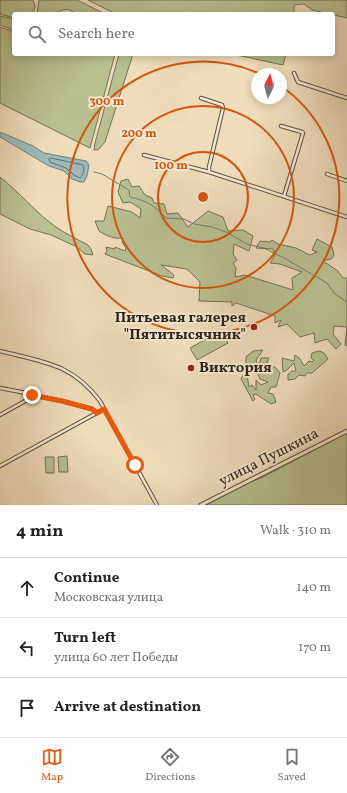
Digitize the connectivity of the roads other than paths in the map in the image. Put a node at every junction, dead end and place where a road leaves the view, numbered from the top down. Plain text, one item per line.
1 (294, 73) dead end
2 (201, 98) dead end
3 (347, 98) edge
4 (281, 126) dead end
5 (144, 155) dead end
6 (209, 172) junction
7 (327, 174) dead end
8 (347, 181) edge
9 (284, 196) junction
10 (347, 217) edge
11 (0, 351) edge
12 (0, 388) edge
13 (32, 395) junction
14 (104, 409) junction
15 (97, 413) junction
16 (0, 415) edge
17 (347, 431) edge
18 (0, 466) edge
19 (157, 505) edge
20 (201, 505) edge

1 - 3 street
2 - 6 street
4 - 9 street
5 - 6 street
6 - 9 street
7 - 8 street
9 - 10 street
11 - 14 street
12 - 13 street
13 - 15 street
13 - 16 street
14 - 15 street
14 - 19 street
15 - 18 street
17 - 20 street, улица Пушкина

